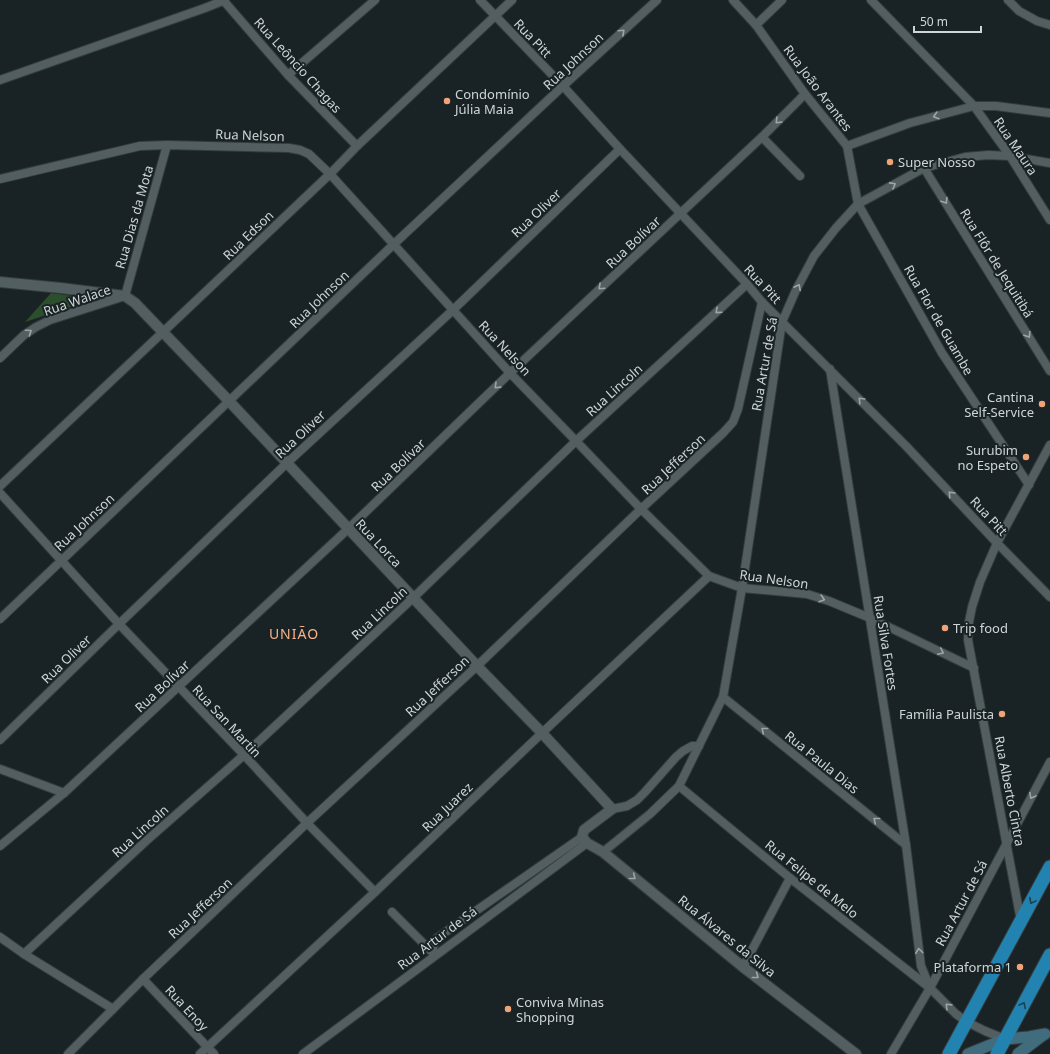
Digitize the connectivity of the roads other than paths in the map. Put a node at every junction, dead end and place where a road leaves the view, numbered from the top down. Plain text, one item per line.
1 (224, 0) edge
2 (375, 0) edge
3 (480, 0) edge
4 (512, 0) edge
5 (657, 0) edge
6 (732, 0) edge
7 (782, 0) edge
8 (871, 0) edge
9 (1008, 0) edge
10 (495, 16) junction
11 (756, 25) junction
12 (1050, 25) edge
13 (288, 75) junction
14 (0, 80) edge
15 (562, 86) junction
16 (805, 94) junction
17 (974, 106) junction
18 (1050, 113) edge
19 (762, 137) junction
20 (167, 145) junction
21 (357, 146) junction
22 (847, 146) junction
23 (620, 149) junction
24 (1010, 156) junction
25 (1050, 163) edge
26 (924, 168) junction
27 (330, 174) junction
28 (800, 176) dead end
29 (0, 179) edge
30 (858, 204) junction
31 (680, 214) junction
32 (1050, 220) edge
33 (394, 244) junction
34 (0, 282) edge
35 (747, 284) junction
36 (125, 296) junction
37 (762, 302) junction
38 (453, 310) junction
39 (782, 322) junction
40 (163, 332) junction
41 (0, 358) edge
42 (830, 369) junction
43 (1050, 371) edge
44 (510, 373) junction
45 (229, 401) junction
46 (576, 440) junction
47 (1050, 445) edge
48 (287, 463) junction
49 (1029, 485) junction
50 (0, 486) edge
51 (0, 493) edge
52 (641, 509) junction
53 (348, 529) junction
54 (997, 543) junction
55 (61, 561) junction
56 (709, 576) junction
57 (742, 588) junction
58 (1050, 596) edge
59 (413, 598) junction
60 (870, 618) junction
61 (0, 619) edge
62 (119, 624) junction
63 (477, 666) junction
64 (974, 668) junction
65 (179, 687) junction
66 (723, 697) junction
67 (542, 733) junction
68 (0, 740) edge
69 (699, 746) junction
70 (244, 755) junction
71 (1050, 762) edge
72 (0, 769) edge
73 (680, 786) junction
74 (64, 793) junction
75 (612, 809) junction
76 (307, 823) junction
77 (585, 840) junction
78 (1007, 843) junction
79 (906, 845) junction
80 (0, 846) edge
81 (603, 852) junction
82 (1050, 867) edge
83 (790, 878) junction
84 (375, 892) junction
85 (392, 912) dead end
86 (1021, 921) junction
87 (0, 937) edge
88 (24, 954) junction
89 (434, 954) junction
90 (1050, 955) edge
91 (743, 967) junction
92 (143, 979) junction
93 (930, 988) junction
94 (113, 1009) junction
95 (967, 1022) junction
96 (1047, 1032) edge
97 (1005, 1039) junction
98 (208, 1047) junction
99 (68, 1054) edge
100 (200, 1054) edge
101 (214, 1054) edge
102 (303, 1054) edge
103 (856, 1054) edge
104 (891, 1054) edge
105 (949, 1054) edge
106 (968, 1054) edge
107 (997, 1054) edge
108 (1018, 1054) edge

1 - 13 street, Rua Leôncio Chagas
1 - 14 street
2 - 13 street
3 - 10 street, Rua Pitt
4 - 10 street, Rua Edson
15 -> 5 street, Rua Johnson
6 - 11 street, Rua João Arantes
7 - 11 street
8 - 17 street, Rua Maura
9 - 12 street
10 - 15 street, Rua Pitt
10 - 21 street, Rua Edson
11 - 16 street, Rua João Arantes
13 - 21 street, Rua Leôncio Chagas
15 - 23 street, Rua Pitt
15 - 33 street, Rua Johnson
16 -> 19 street, Rua Bolívar
16 - 22 street, Rua João Arantes
17 - 18 street
17 -> 22 street
17 - 24 street, Rua Maura
19 - 28 street
19 - 31 street, Rua Bolívar
20 - 27 street, Rua Nelson
20 - 29 street, Rua Nelson
20 - 36 street, Rua Dias da Mota
21 - 27 street, Rua Edson
22 - 30 street, Rua João Arantes
23 - 31 street, Rua Pitt
23 - 38 street, Rua Oliver
24 - 25 street, Rua Artur de Sá
24 - 26 street, Rua Artur de Sá
24 - 32 street, Rua Maura
30 -> 26 street, Rua Artur de Sá
26 -> 43 street, Rua Flôr de Jequitibá
27 - 33 street, Rua Nelson
27 - 40 street, Rua Edson
39 -> 30 street, Rua Artur de Sá
30 - 49 street, Rua Flor de Guambe
31 - 35 street, Rua Pitt
31 -> 44 street, Rua Bolívar
33 - 38 street, Rua Nelson
33 - 45 street, Rua Johnson
34 - 36 street
35 - 37 street, Rua Pitt
35 -> 46 street, Rua Lincoln
36 - 40 street, Rua Lorca
41 -> 36 street, Rua Walace
37 - 39 street, Rua Pitt
37 - 52 street, Rua Jefferson
38 - 44 street, Rua Nelson
38 - 48 street, Rua Oliver
39 - 42 street, Rua Pitt
39 - 57 street, Rua Artur de Sá
40 - 45 street, Rua Lorca
40 - 50 street, Rua Edson
54 -> 42 street, Rua Pitt
42 - 60 street, Rua Silva Fortes
44 - 46 street, Rua Nelson
44 -> 53 street, Rua Bolívar
45 - 48 street, Rua Lorca
45 - 55 street, Rua Johnson
46 - 52 street, Rua Nelson
46 - 59 street, Rua Lincoln
47 - 49 street, Rua Alberto Cintra
48 - 53 street, Rua Lorca
48 - 62 street, Rua Oliver
49 - 54 street, Rua Alberto Cintra
51 - 55 street, Rua San Martin
52 - 56 street, Rua Nelson
52 - 63 street, Rua Jefferson
53 - 59 street, Rua Lorca
53 - 65 street, Rua Bolívar
54 - 58 street, Rua Pitt
54 - 64 street, Rua Alberto Cintra
55 - 61 street, Rua Johnson
55 - 62 street, Rua San Martin
56 - 57 street, Rua Nelson
56 - 67 street, Rua Juarez
57 -> 60 street, Rua Nelson
57 - 66 street, Rua Artur de Sá
59 - 63 street, Rua Lorca
59 - 70 street, Rua Lincoln
60 -> 64 street, Rua Nelson
60 - 79 street, Rua Silva Fortes
62 - 65 street, Rua San Martin
62 - 68 street, Rua Oliver
63 - 67 street, Rua Lorca
63 - 76 street, Rua Jefferson
64 - 78 street, Rua Alberto Cintra
65 - 70 street, Rua San Martin
65 - 74 street, Rua Bolívar
66 - 69 street, Rua Artur de Sá
79 -> 66 street, Rua Paula Dias
67 - 75 street, Rua Lorca
67 - 84 street, Rua Juarez
69 - 73 street, Rua Artur de Sá
69 - 75 street, Rua Artur de Sá
70 - 76 street, Rua San Martin
70 - 88 street, Rua Lincoln
71 -> 78 street, Rua Artur de Sá
72 - 74 street
73 - 81 street, Rua Artur de Sá
73 - 83 street, Rua Felipe de Melo
74 - 80 street, Rua Bolívar
75 - 77 street, Rua Artur de Sá
76 - 84 street, Rua San Martin
76 - 92 street, Rua Jefferson
77 - 81 street, Rua Álvares da Silva
77 - 89 street, Rua Artur de Sá
77 - 89 street, Rua Artur de Sá
78 - 86 street, Rua Alberto Cintra
78 - 93 street, Rua Artur de Sá
93 -> 79 street, Rua Silva Fortes
81 -> 91 street, Rua Álvares da Silva
82 -> 86 highway
83 - 91 street
83 - 93 street, Rua Felipe de Melo
84 - 98 street, Rua Juarez
85 - 89 street
86 - 95 highway
87 - 88 street
88 - 94 street
89 - 102 street, Rua Artur de Sá
97 -> 90 highway
91 -> 103 street, Rua Álvares da Silva
92 - 94 street, Rua Jefferson
92 - 98 street, Rua Enoy
95 -> 93 street, Rua Silva Fortes
93 - 104 street, Rua Artur de Sá
94 - 99 street, Rua Jefferson
95 - 97 street, Rua Silva Fortes
95 - 105 highway
96 - 97 main road
96 - 108 main road
97 - 106 main road
97 - 107 highway
98 - 100 street, Rua Juarez
98 - 101 street, Rua Enoy

